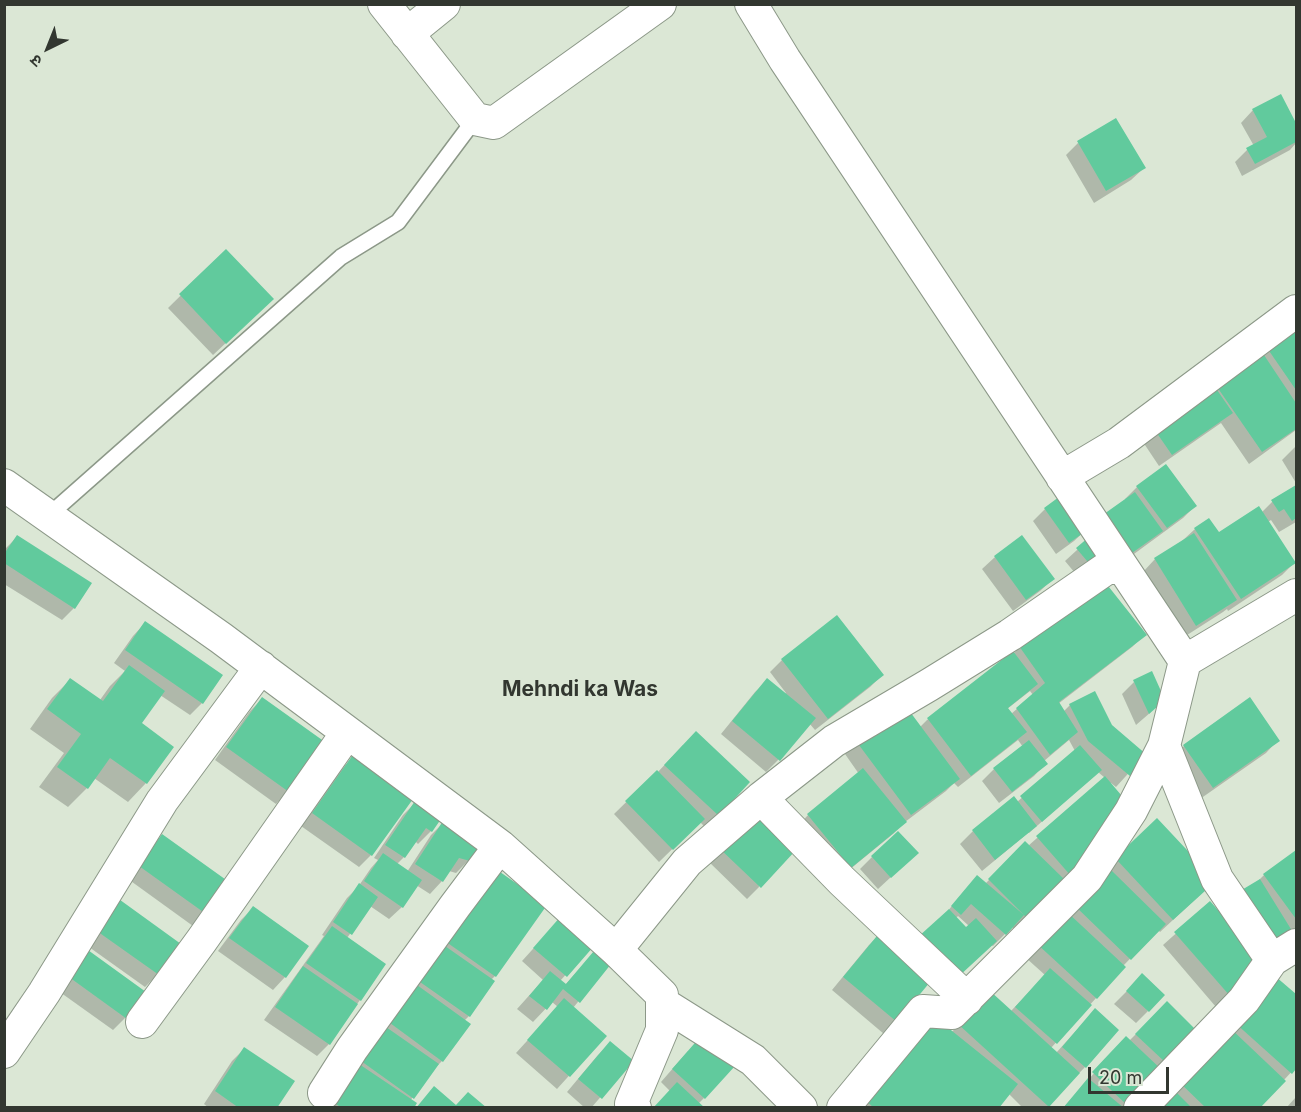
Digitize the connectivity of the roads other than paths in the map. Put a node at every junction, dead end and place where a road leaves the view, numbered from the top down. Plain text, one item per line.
1 (384, 4) edge
2 (444, 4) edge
3 (660, 4) edge
4 (750, 4) edge
5 (407, 34) junction
6 (475, 119) junction
7 (1296, 311) edge
8 (1062, 477) junction
9 (4, 485) edge
10 (48, 516) junction
11 (1123, 568) junction
12 (1296, 595) edge
13 (1185, 661) junction
14 (261, 667) junction
15 (347, 733) junction
16 (1164, 746) junction
17 (761, 798) junction
18 (500, 846) junction
19 (616, 950) junction
20 (1284, 952) edge
21 (967, 999) junction
22 (662, 1003) junction
23 (142, 1022) dead end
24 (4, 1052) edge
25 (324, 1093) dead end
26 (635, 1107) edge
27 (801, 1107) edge
28 (843, 1107) edge
29 (1140, 1107) edge

1 - 5 street
2 - 5 street
3 - 6 street
4 - 8 street
5 - 6 street
6 - 10 lane
7 - 8 street
8 - 11 street
9 - 10 street
10 - 14 street
11 - 13 street
11 - 17 street
12 - 13 street
13 - 16 street
14 - 15 street
14 - 24 street
15 - 18 street
15 - 23 street
16 - 20 street
16 - 21 street
17 - 19 street
17 - 21 street
18 - 19 street
18 - 25 street
19 - 22 street
20 - 29 street
21 - 28 street
22 - 26 street
22 - 27 street

